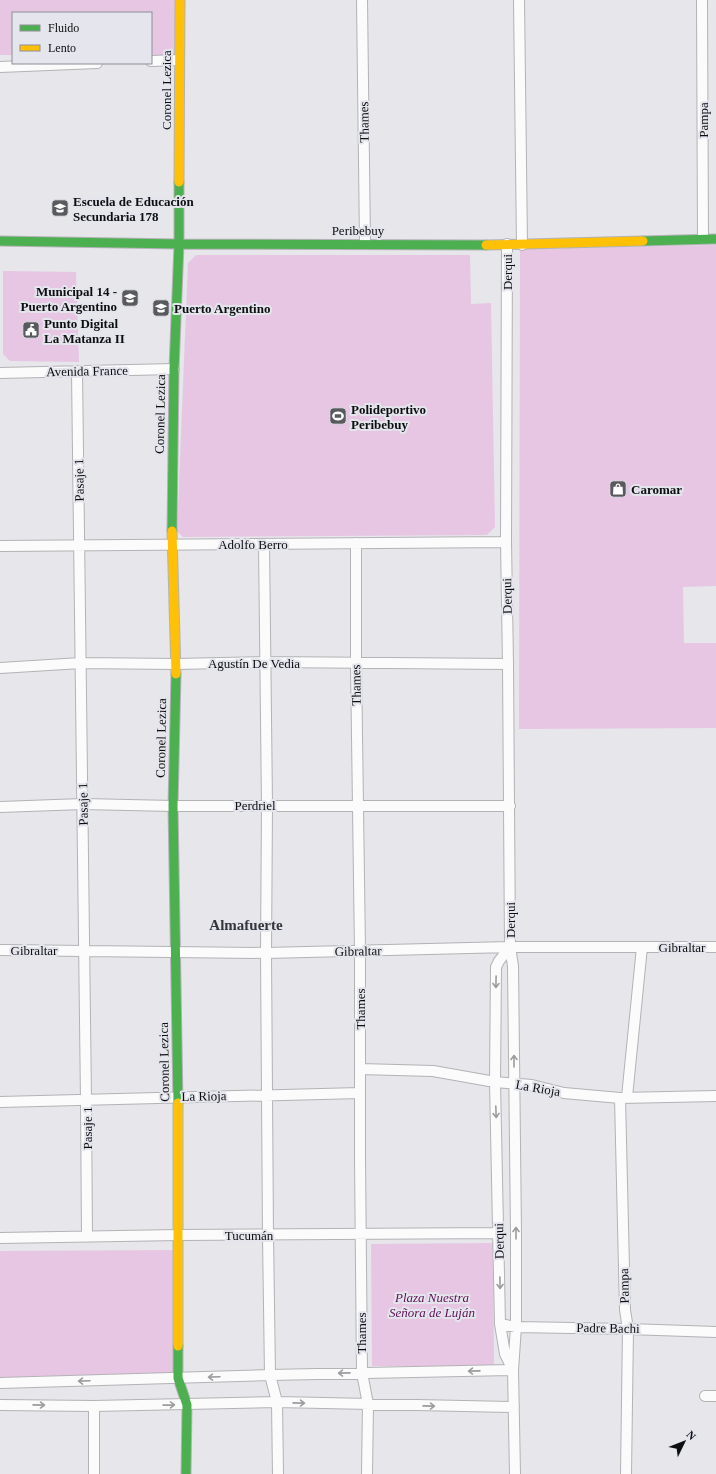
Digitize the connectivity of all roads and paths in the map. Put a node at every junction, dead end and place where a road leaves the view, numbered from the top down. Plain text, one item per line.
1 (180, 0) edge
2 (362, 0) edge
3 (519, 0) edge
4 (702, 0) edge
5 (179, 60) junction
6 (152, 61) edge
7 (73, 64) edge
8 (0, 67) edge
9 (704, 239) junction
10 (716, 239) edge
11 (0, 241) edge
12 (365, 243) junction
13 (179, 244) junction
14 (507, 244) junction
15 (522, 245) junction
16 (174, 369) junction
17 (78, 371) junction
18 (0, 373) edge
19 (506, 542) junction
20 (356, 543) junction
21 (264, 544) junction
22 (172, 545) junction
23 (0, 546) edge
24 (80, 546) junction
25 (266, 662) junction
26 (356, 663) junction
27 (81, 664) junction
28 (176, 664) junction
29 (508, 664) junction
30 (0, 668) edge
31 (83, 804) junction
32 (267, 805) junction
33 (358, 805) junction
34 (173, 806) junction
35 (510, 806) junction
36 (0, 807) edge
37 (510, 947) junction
38 (642, 947) junction
39 (716, 947) edge
40 (0, 950) edge
41 (84, 951) junction
42 (360, 951) junction
43 (176, 952) junction
44 (266, 953) junction
45 (360, 1069) junction
46 (495, 1082) junction
47 (514, 1083) junction
48 (360, 1093) junction
49 (267, 1095) junction
50 (716, 1096) edge
51 (178, 1097) junction
52 (624, 1097) junction
53 (86, 1101) junction
54 (0, 1102) edge
55 (499, 1233) junction
56 (179, 1235) junction
57 (268, 1235) junction
58 (361, 1235) junction
59 (87, 1237) junction
60 (0, 1238) edge
61 (500, 1324) junction
62 (516, 1327) junction
63 (628, 1329) junction
64 (716, 1332) edge
65 (512, 1370) junction
66 (362, 1373) junction
67 (270, 1375) junction
68 (178, 1378) junction
69 (0, 1383) edge
70 (705, 1396) dead end
71 (716, 1396) edge
72 (277, 1402) junction
73 (187, 1404) junction
74 (368, 1404) junction
75 (0, 1405) edge
76 (94, 1406) junction
77 (514, 1407) junction
78 (94, 1474) edge
79 (186, 1474) edge
80 (278, 1474) edge
81 (367, 1474) edge
82 (515, 1474) edge
83 (626, 1474) edge

1 - 5 street, Coronel Lezica
2 - 12 street, Thames
3 - 15 street, Derqui
4 - 9 street, Pampa
5 - 6 street
5 - 13 street, Coronel Lezica
7 - 8 street
9 - 10 street, Peribebuy
9 - 15 street, Peribebuy
11 - 13 street, Peribebuy
12 - 13 street, Peribebuy
12 - 14 street, Peribebuy
13 - 16 street, Coronel Lezica
14 - 15 street, Peribebuy
14 - 19 street, Derqui
16 - 17 street, Avenida France
16 - 22 street, Coronel Lezica
17 - 18 street, Avenida France
17 - 24 street, Pasaje 1
19 - 20 street, Adolfo Berro
19 - 29 street, Derqui
20 - 21 street, Adolfo Berro
20 - 26 street, Thames
21 - 22 street, Adolfo Berro
21 - 25 street
22 - 24 street, Adolfo Berro
22 - 28 street, Coronel Lezica
23 - 24 street, Adolfo Berro
24 - 27 street, Pasaje 1
25 - 26 street, Agustín De Vedia
25 - 28 street, Agustín De Vedia
25 - 32 street
26 - 29 street, Agustín De Vedia
26 - 33 street, Thames
27 - 28 street, Agustín De Vedia
27 - 30 street, Agustín De Vedia
27 - 31 street, Pasaje 1
28 - 34 street, Coronel Lezica
29 - 35 street, Derqui
31 - 34 street, Perdriel
31 - 36 street, Perdriel
31 - 41 street, Pasaje 1
32 - 33 street, Perdriel
32 - 34 street, Perdriel
32 - 44 street
33 - 35 street, Perdriel
33 - 42 street, Thames
34 - 43 street, Coronel Lezica
35 - 37 street, Derqui
37 - 38 street, Gibraltar
37 - 42 street, Gibraltar
37 -> 46 street, Derqui
47 -> 37 street, Derqui
38 - 39 street, Gibraltar
38 - 52 street, Pampa
40 - 41 street, Gibraltar
41 - 43 street, Gibraltar
41 - 53 street, Pasaje 1
42 - 44 street, Gibraltar
42 - 45 street, Thames
43 - 44 street, Gibraltar
43 - 51 street, Coronel Lezica
44 - 49 street
45 - 46 street, La Rioja
45 - 48 street, Thames
46 - 47 street, La Rioja
46 -> 55 street, Derqui
47 - 52 street, La Rioja
62 -> 47 street, Derqui
48 - 49 street, La Rioja
48 - 58 street, Thames
49 - 51 street, La Rioja
49 - 57 street
50 - 52 street, La Rioja
51 - 53 street, La Rioja
51 - 56 street, Coronel Lezica
52 - 63 street, Pampa
53 - 54 street, La Rioja
53 - 59 street, Pasaje 1
55 - 58 street, Tucumán
55 -> 61 street, Derqui
56 - 57 street, Tucumán
56 - 59 street, Tucumán
56 - 68 street, Coronel Lezica
57 - 58 street, Tucumán
57 - 67 street
58 - 66 street, Thames
59 - 60 street, Tucumán
61 - 62 street, Padre Bachi
61 - 65 street, Derqui
62 - 63 street, Padre Bachi
62 - 65 street, Derqui
63 - 64 street, Padre Bachi
63 - 83 street, Pampa
65 -> 66 street
65 - 77 street, Derqui
66 -> 67 street
66 - 74 street, Thames
67 -> 68 street
67 - 72 street
68 -> 69 street
68 - 73 street, Coronel Lezica
70 - 71 street
72 - 73 street
72 -> 74 street
72 - 80 street
76 -> 73 street
73 - 79 street, Coronel Lezica
74 -> 77 street
74 - 81 street, Thames
75 -> 76 street
76 - 78 street
77 - 82 street, Derqui

